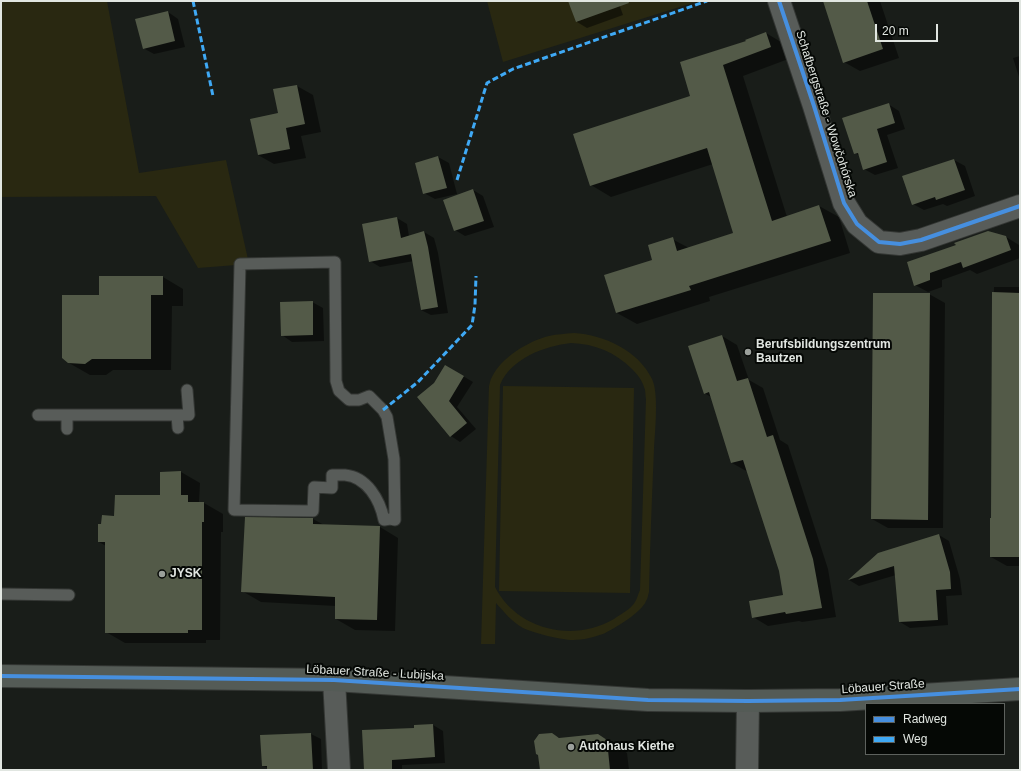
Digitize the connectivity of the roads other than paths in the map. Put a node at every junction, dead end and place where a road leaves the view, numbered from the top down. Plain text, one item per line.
1 (779, 1) edge
2 (1020, 206) edge
3 (187, 390) dead end
4 (38, 415) dead end
5 (67, 415) junction
6 (177, 415) junction
7 (178, 428) dead end
8 (67, 429) dead end
9 (234, 510) joint
10 (1, 594) edge
11 (69, 595) dead end
12 (1, 676) edge
13 (334, 680) junction
14 (1020, 689) edge
15 (748, 701) junction
16 (339, 770) edge
17 (747, 770) edge

1 - 2 street, Schafbergstraße - Wowčohórska
3 - 6 lane
4 - 5 lane
5 - 6 lane
5 - 8 lane
6 - 7 lane
9 - 9 lane
10 - 11 lane
12 - 13 main road, Löbauer Straße - Lubijska
13 - 15 main road, Löbauer Straße - Lubijska
13 - 16 street
14 - 15 main road, Löbauer Straße
15 - 17 street

